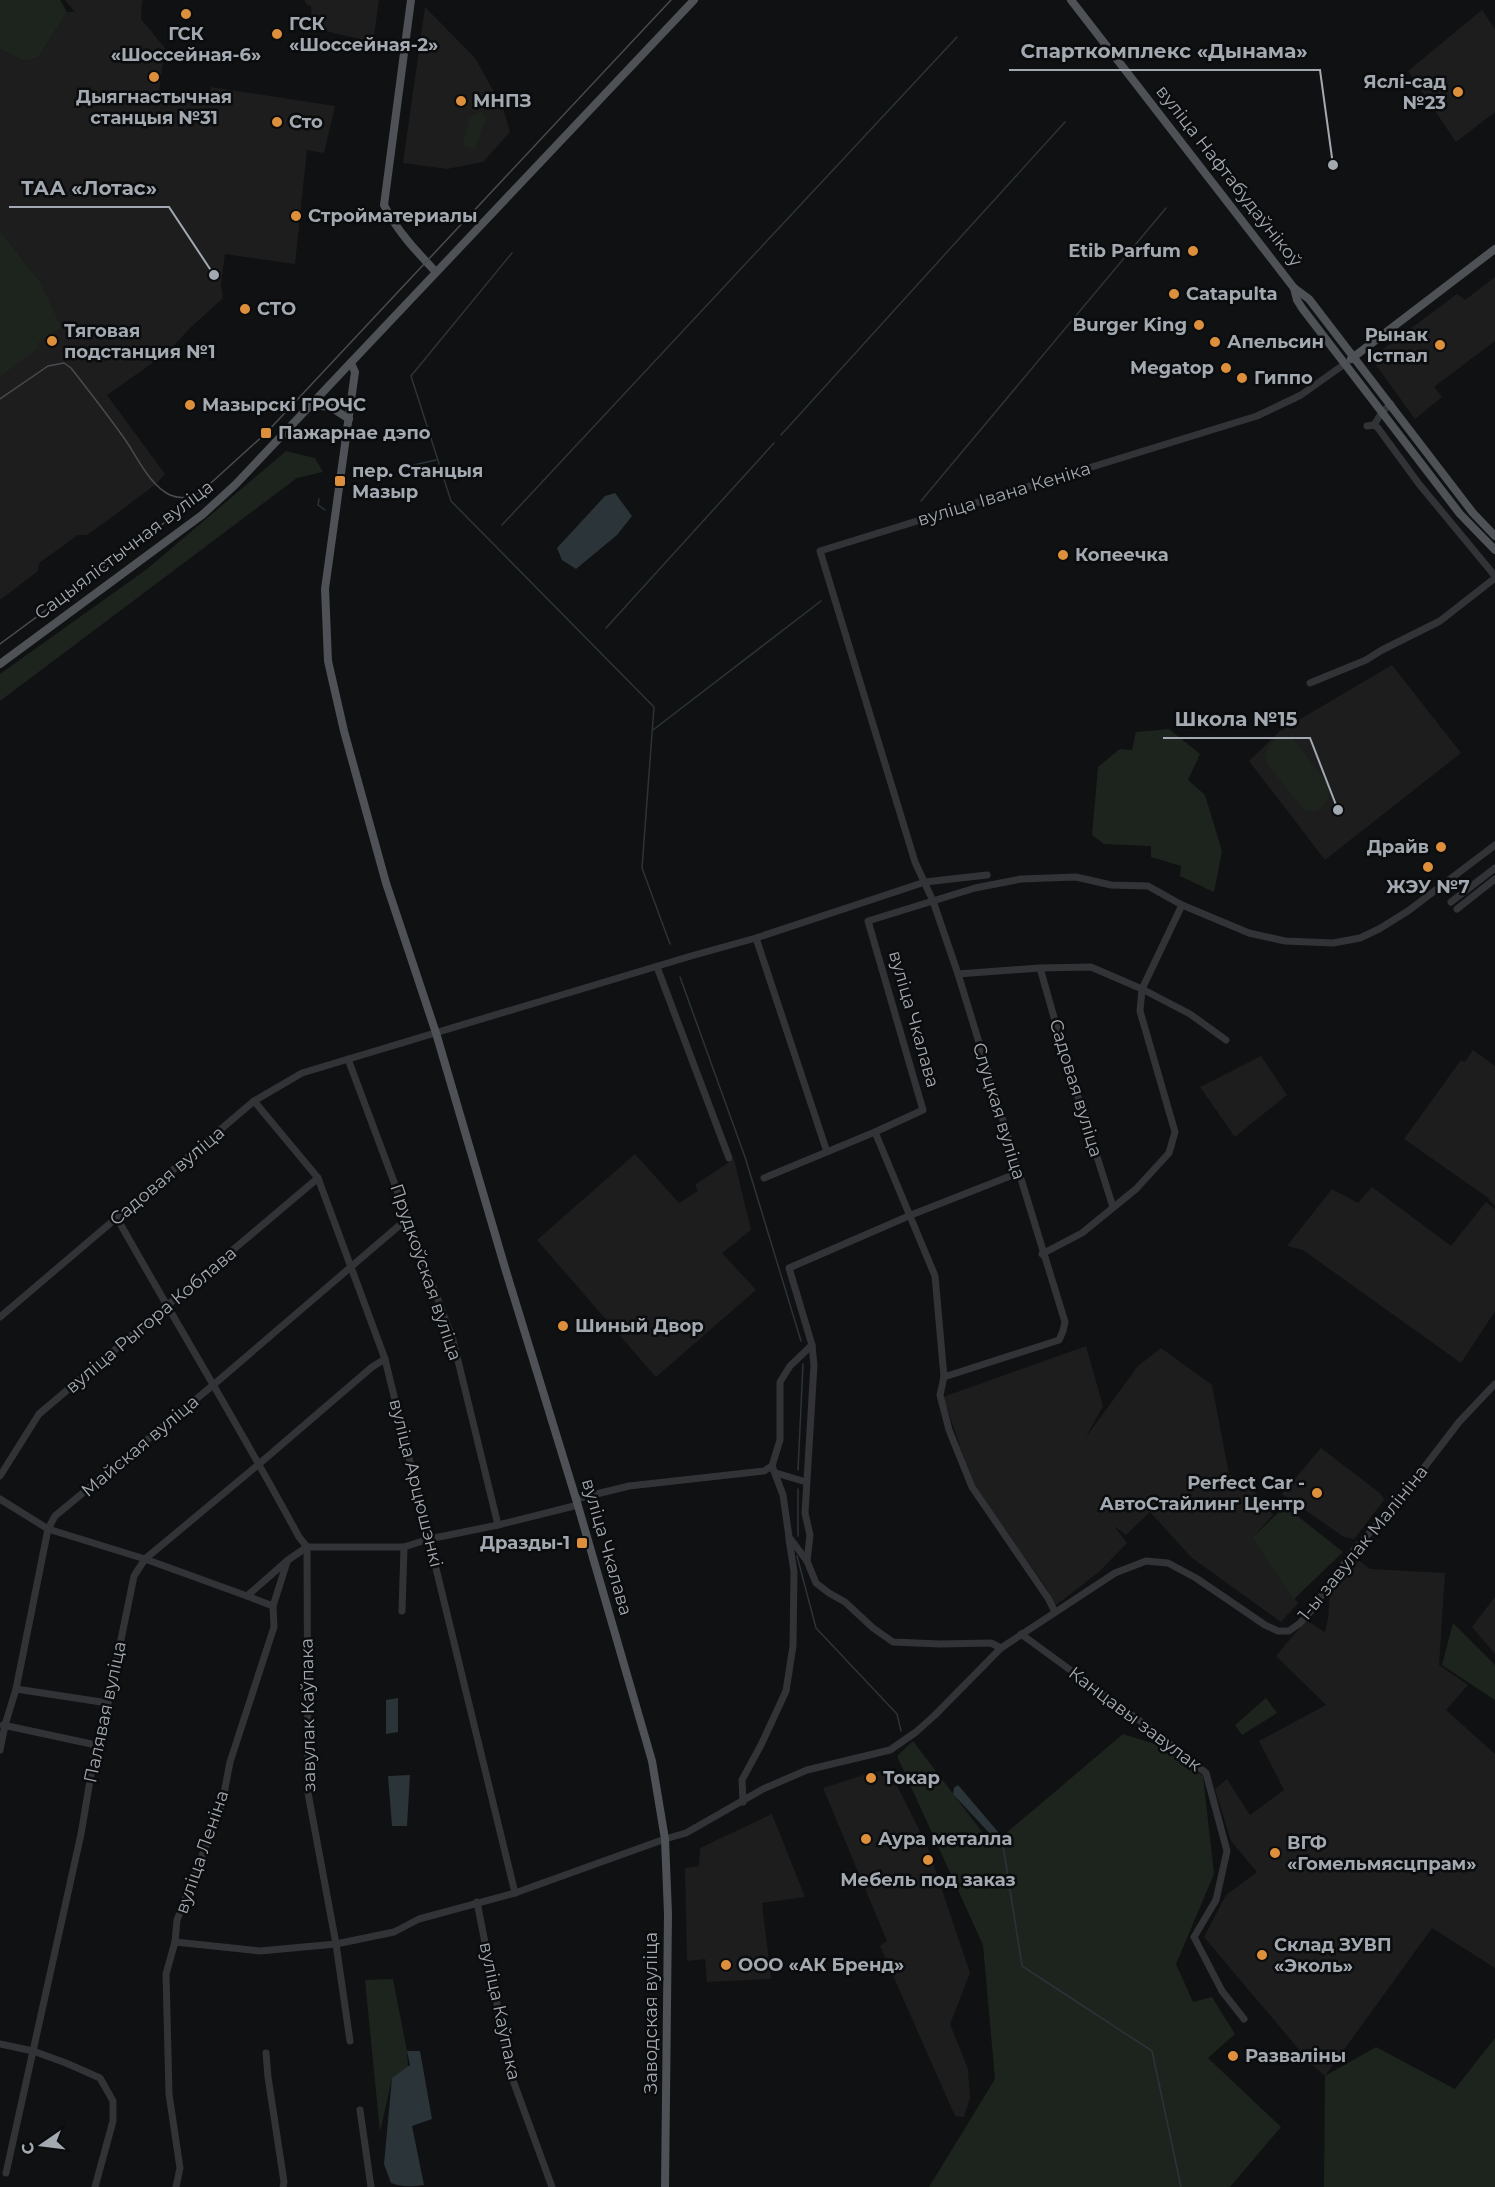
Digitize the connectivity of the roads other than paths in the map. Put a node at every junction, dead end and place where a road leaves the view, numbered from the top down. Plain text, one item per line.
1 (411, 0) edge
2 (694, 0) edge
3 (1071, 0) edge
4 (1495, 249) edge
5 (436, 272) junction
6 (1294, 288) junction
7 (1354, 356) junction
8 (351, 363) junction
9 (1346, 363) junction
10 (314, 404) junction
11 (1391, 404) junction
12 (1382, 412) junction
13 (349, 419) junction
14 (1495, 536) edge
15 (1495, 550) edge
16 (1495, 577) edge
17 (0, 664) edge
18 (1310, 683) dead end
19 (872, 719) joint
20 (1495, 846) edge
21 (1495, 868) edge
22 (987, 875) dead end
23 (1495, 879) edge
24 (925, 882) junction
25 (933, 901) junction
26 (1451, 902) dead end
27 (1182, 905) junction
28 (1457, 909) dead end
29 (756, 938) junction
30 (657, 967) junction
31 (1040, 968) junction
32 (958, 974) junction
33 (1142, 989) junction
34 (436, 1033) junction
35 (1226, 1040) dead end
36 (348, 1059) junction
37 (254, 1101) junction
38 (875, 1132) junction
39 (827, 1152) junction
40 (729, 1158) dead end
41 (1015, 1174) junction
42 (764, 1178) dead end
43 (318, 1179) junction
44 (1113, 1207) junction
45 (910, 1215) junction
46 (117, 1218) junction
47 (408, 1218) junction
48 (1042, 1254) junction
49 (352, 1267) junction
50 (167, 1307) junction
51 (0, 1317) edge
52 (812, 1345) junction
53 (385, 1359) junction
54 (944, 1377) junction
55 (1494, 1385) edge
56 (212, 1386) junction
57 (1495, 1394) edge
58 (259, 1464) junction
59 (774, 1469) junction
60 (0, 1476) edge
61 (806, 1482) junction
62 (0, 1499) edge
63 (577, 1502) junction
64 (498, 1525) junction
65 (48, 1528) junction
66 (789, 1537) junction
67 (429, 1539) junction
68 (307, 1547) junction
69 (404, 1547) junction
70 (145, 1559) junction
71 (288, 1560) junction
72 (807, 1561) junction
73 (247, 1596) junction
74 (273, 1606) junction
75 (402, 1611) dead end
76 (1055, 1612) junction
77 (1021, 1634) junction
78 (1001, 1648) junction
79 (16, 1689) junction
80 (108, 1703) junction
81 (2, 1725) edge
82 (96, 1745) junction
83 (0, 1750) edge
84 (743, 1802) junction
85 (665, 1839) junction
86 (515, 1893) junction
87 (477, 1902) junction
88 (175, 1942) junction
89 (336, 1944) junction
90 (1244, 2019) dead end
91 (351, 2041) dead end
92 (0, 2044) edge
93 (33, 2051) junction
94 (266, 2053) dead end
95 (360, 2110) dead end
96 (6, 2173) dead end
97 (95, 2187) edge
98 (176, 2187) edge
99 (283, 2187) edge
100 (371, 2187) edge
101 (552, 2187) edge
102 (665, 2187) edge

1 - 5 main road
2 - 5 main road, Сацыялістычная вуліца
3 - 6 main road, вуліца Нафтабудаўнікоў
4 - 7 main road
5 - 8 main road, Сацыялістычная вуліца
6 - 7 main road, вуліца Нафтабудаўнікоў
6 - 9 main road, вуліца Нафтабудаўнікоў
7 - 9 main road
7 - 11 main road, вуліца Нафтабудаўнікоў
8 - 10 main road, Сацыялістычная вуліца
8 - 13 main road, вуліца Чкалава
9 - 12 main road, вуліца Нафтабудаўнікоў
9 - 19 street, вуліца Івана Кеніка
10 - 13 main road
10 - 17 main road, Сацыялістычная вуліца
11 - 12 street
11 - 14 main road, вуліца Нафтабудаўнікоў
12 - 15 main road, вуліца Нафтабудаўнікоў
12 - 16 street
13 - 34 main road, вуліца Чкалава
16 - 18 street
19 - 24 street, Слуцкая вуліца
20 - 27 street
21 - 26 street
22 - 24 street, Садовая вуліца
23 - 28 street
24 - 25 street, Слуцкая вуліца
24 - 29 street, Садовая вуліца
25 - 27 street
25 - 32 street, Слуцкая вуліца
25 - 38 street, вуліца Чкалава
27 - 33 street
29 - 30 street, Садовая вуліца
29 - 39 street
30 - 34 street, Садовая вуліца
30 - 40 street
31 - 32 street
31 - 33 street
31 - 44 street, Садовая вуліца
32 - 41 street, Слуцкая вуліца
33 - 35 street
33 - 44 street
34 - 36 street, Садовая вуліца
34 - 63 main road, вуліца Чкалава
36 - 37 street, Садовая вуліца
36 - 47 street, Прудкоўская вуліца
37 - 43 street, вуліца Арцюшэнкі
37 - 46 street, Садовая вуліца
38 - 39 street
38 - 45 street
39 - 42 street
41 - 45 street
41 - 48 street, Слуцкая вуліца
43 - 49 street, вуліца Арцюшэнкі
43 - 50 street, вуліца Рыгора Коблава
44 - 48 street
45 - 52 street
45 - 54 street
46 - 50 street
46 - 51 street, Садовая вуліца
47 - 49 street, Майская вуліца
47 - 64 street, Прудкоўская вуліца
48 - 54 street, Слуцкая вуліца
49 - 53 street, вуліца Арцюшэнкі
49 - 56 street, Майская вуліца
50 - 56 street
50 - 60 street, вуліца Рыгора Коблава
52 - 59 street
52 - 61 street
53 - 58 street, Палявая вуліца
53 - 67 street, вуліца Арцюшэнкі
54 - 76 street
55 - 57 street
55 - 76 street, 1-ы завулак Малініна
56 - 58 street
56 - 65 street, Майская вуліца
58 - 68 street
58 - 70 street, Палявая вуліца
59 - 61 street
59 - 63 street
59 - 66 street
61 - 72 street
62 - 65 street
63 - 64 street
63 - 85 main road, вуліца Чкалава
64 - 67 street
65 - 70 street
65 - 79 street, Майская вуліца
66 - 72 street
66 - 84 street
67 - 69 street
67 - 86 street, вуліца Арцюшэнкі
68 - 69 street
68 - 71 street
68 - 89 street, завулак Каўпака
69 - 75 street
70 - 73 street
70 - 80 street, Палявая вуліца
71 - 73 street
71 - 74 street, вуліца Леніна
72 - 78 street
73 - 74 street
74 - 88 street, вуліца Леніна
76 - 77 street, 1-ы завулак Малініна
77 - 78 street
77 - 90 street, Канцавы завулак
78 - 84 street
79 - 80 street
79 - 81 street, Майская вуліца
80 - 82 street, Палявая вуліца
81 - 82 street
81 - 83 street, Майская вуліца
82 - 93 street, Палявая вуліца
84 - 85 street
85 - 86 street
85 - 102 main road, Заводская вуліца
86 - 87 street
87 - 89 street
87 - 101 street, вуліца Каўпака
88 - 89 street
88 - 98 street, вуліца Леніна
89 - 91 street, завулак Каўпака
92 - 93 street
93 - 96 street, Палявая вуліца
93 - 97 street
94 - 99 street
95 - 100 street

